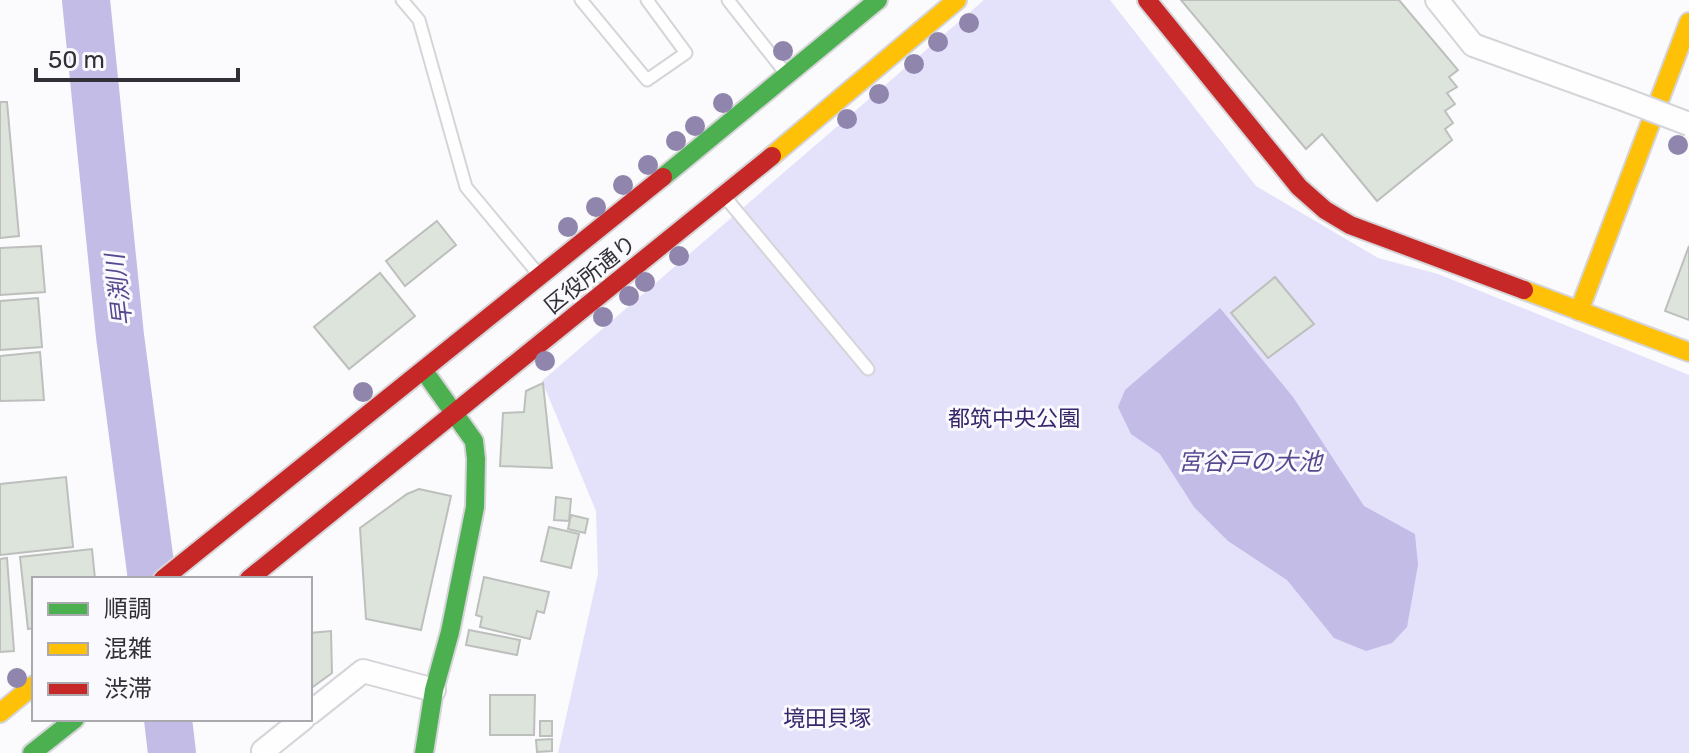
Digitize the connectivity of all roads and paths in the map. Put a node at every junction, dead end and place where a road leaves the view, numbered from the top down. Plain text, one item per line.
1 (402, 0) edge
2 (581, 0) edge
3 (647, 0) edge
4 (728, 0) edge
5 (878, 0) edge
6 (957, 0) edge
7 (1147, 0) edge
8 (1437, 0) edge
9 (1689, 22) edge
10 (787, 76) junction
11 (1689, 124) edge
12 (725, 196) junction
13 (540, 277) junction
14 (1579, 311) junction
15 (1689, 352) edge
16 (868, 369) dead end
17 (424, 371) junction
18 (455, 415) junction
19 (165, 577) edge
20 (252, 577) edge
21 (32, 687) edge
22 (434, 690) junction
23 (312, 711) edge
24 (0, 713) edge
25 (72, 721) edge
26 (300, 721) edge
27 (32, 753) edge
28 (263, 753) edge
29 (424, 753) edge

1 - 13 lane
2 - 3 lane
4 - 10 lane
5 - 10 street, 区役所通り
6 - 12 street, 区役所通り
7 - 14 street
8 - 11 street, bridge
9 - 14 street
10 - 13 street, 区役所通り
12 - 16 lane
12 - 18 street, 区役所通り
13 - 17 street, 区役所通り
14 - 15 street
17 - 18 street
17 - 19 street, 区役所通り
18 - 20 street, 区役所通り
18 - 22 street
21 - 24 street
22 - 23 street
22 - 29 street
25 - 27 street
26 - 28 street

